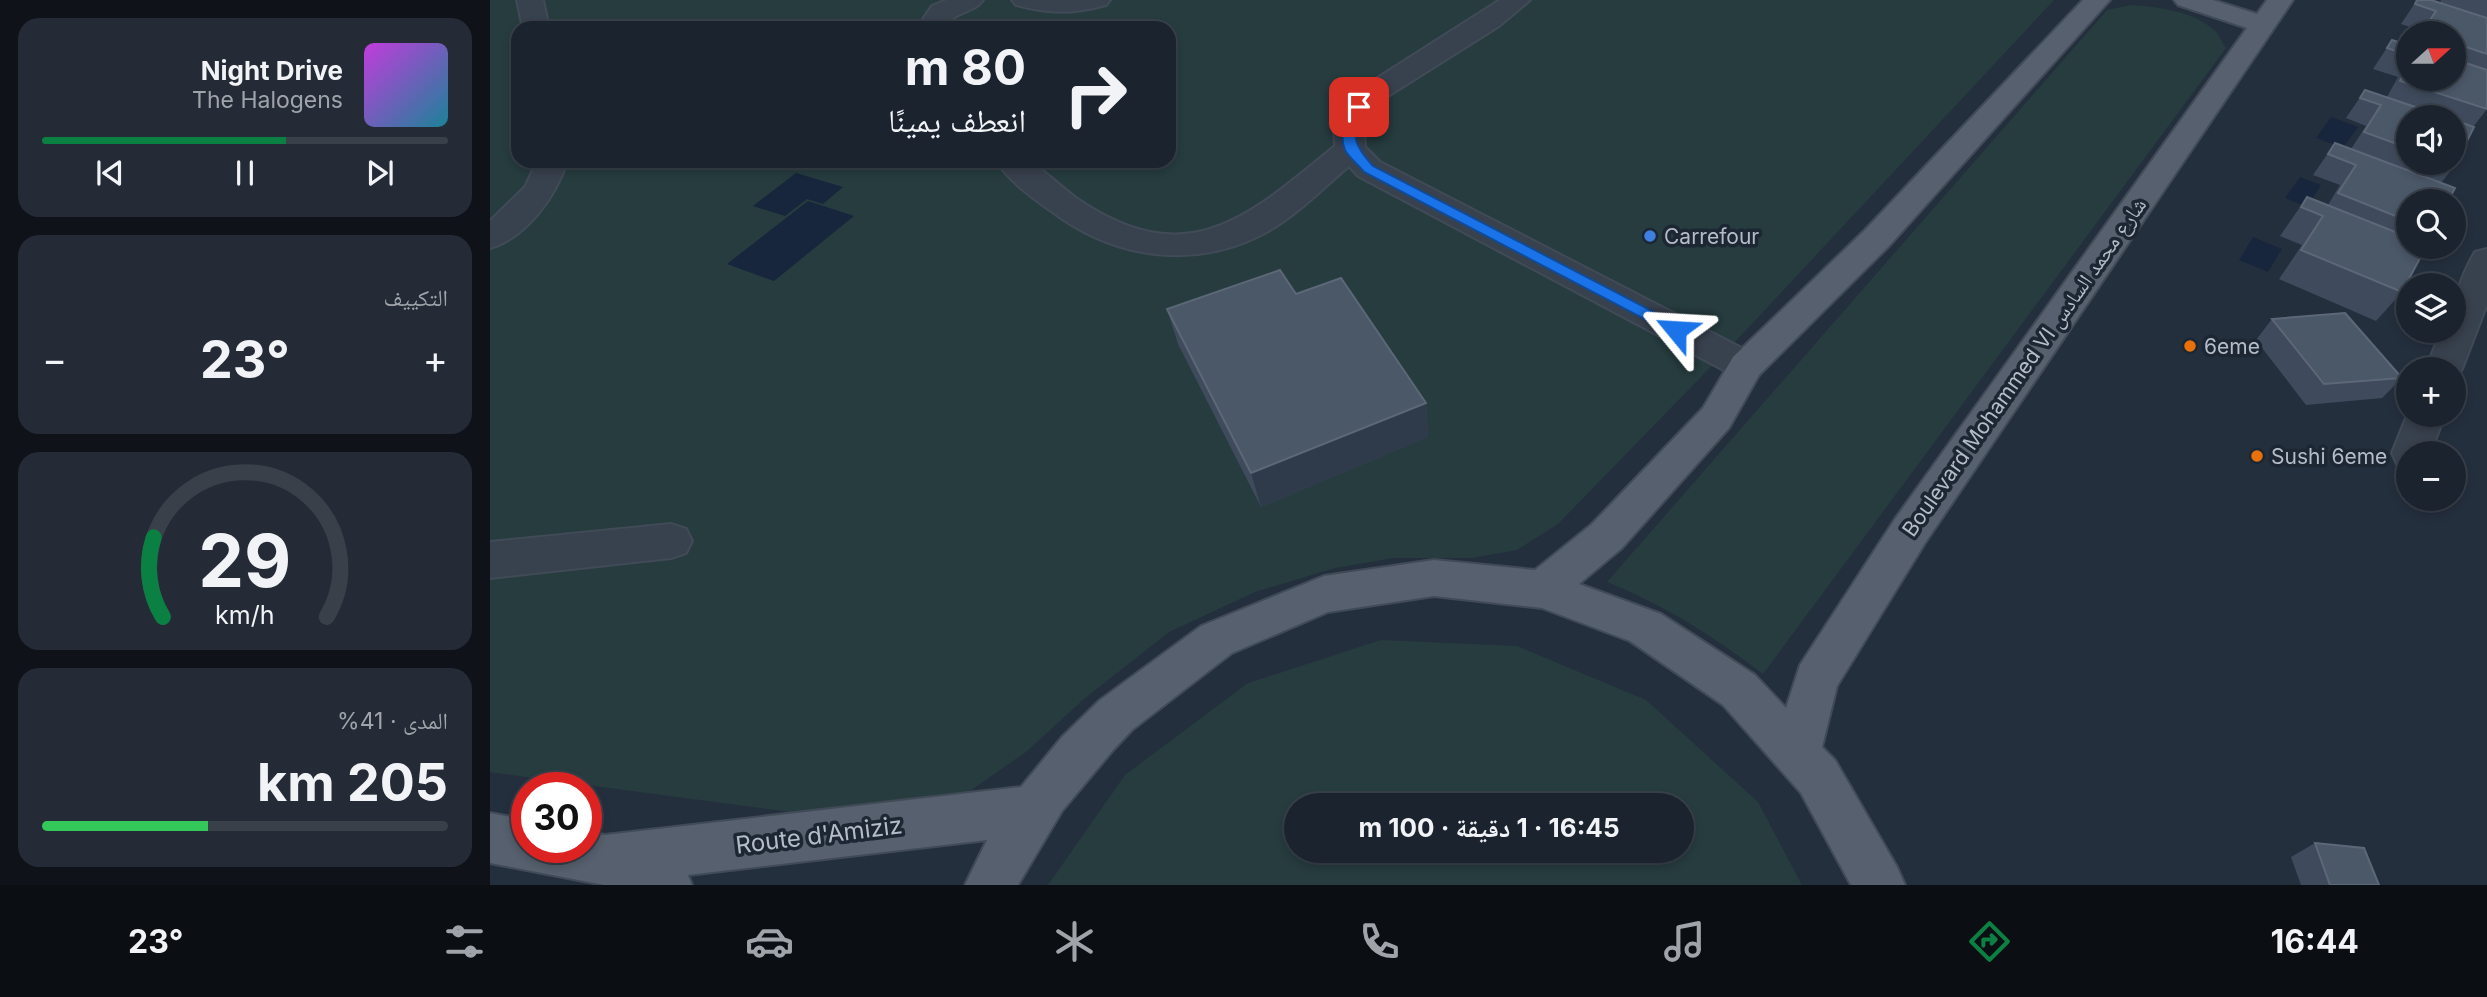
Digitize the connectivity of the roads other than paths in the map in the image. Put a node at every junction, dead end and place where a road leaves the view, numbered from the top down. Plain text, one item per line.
1 (530, 0) edge
2 (970, 0) edge
3 (1025, 0) edge
4 (1097, 0) edge
5 (1517, 0) edge
6 (2097, 0) edge
7 (2187, 0) edge
8 (2272, 13) edge
9 (534, 21) edge
10 (935, 21) edge
11 (1350, 149) junction
12 (550, 168) edge
13 (1018, 168) edge
14 (490, 237) edge
15 (2487, 260) edge
16 (2449, 357) edge
17 (1746, 366) junction
18 (671, 541) dead end
19 (490, 561) edge
20 (1544, 588) junction
21 (1798, 750) junction
22 (1033, 810) junction
23 (490, 838) edge
24 (511, 842) edge
25 (602, 859) edge
26 (605, 860) junction
27 (666, 885) edge
28 (991, 885) edge
29 (1879, 885) edge

1 - 9 street
2 - 10 street
3 - 4 street
5 - 11 street
6 - 17 main road
7 - 8 main road
8 - 21 main road, Boulevard Mohammed VI شارع محمد السادس
11 - 13 street
11 - 17 street
12 - 14 street
15 - 16 street
17 - 20 main road
18 - 19 street
20 - 21 main road
20 - 22 main road
21 - 29 main road
22 - 26 main road, Route d'Amiziz
22 - 28 main road
23 - 24 main road
25 - 26 main road, Route d'Amiziz
26 - 27 main road, Route d'Amiziz

